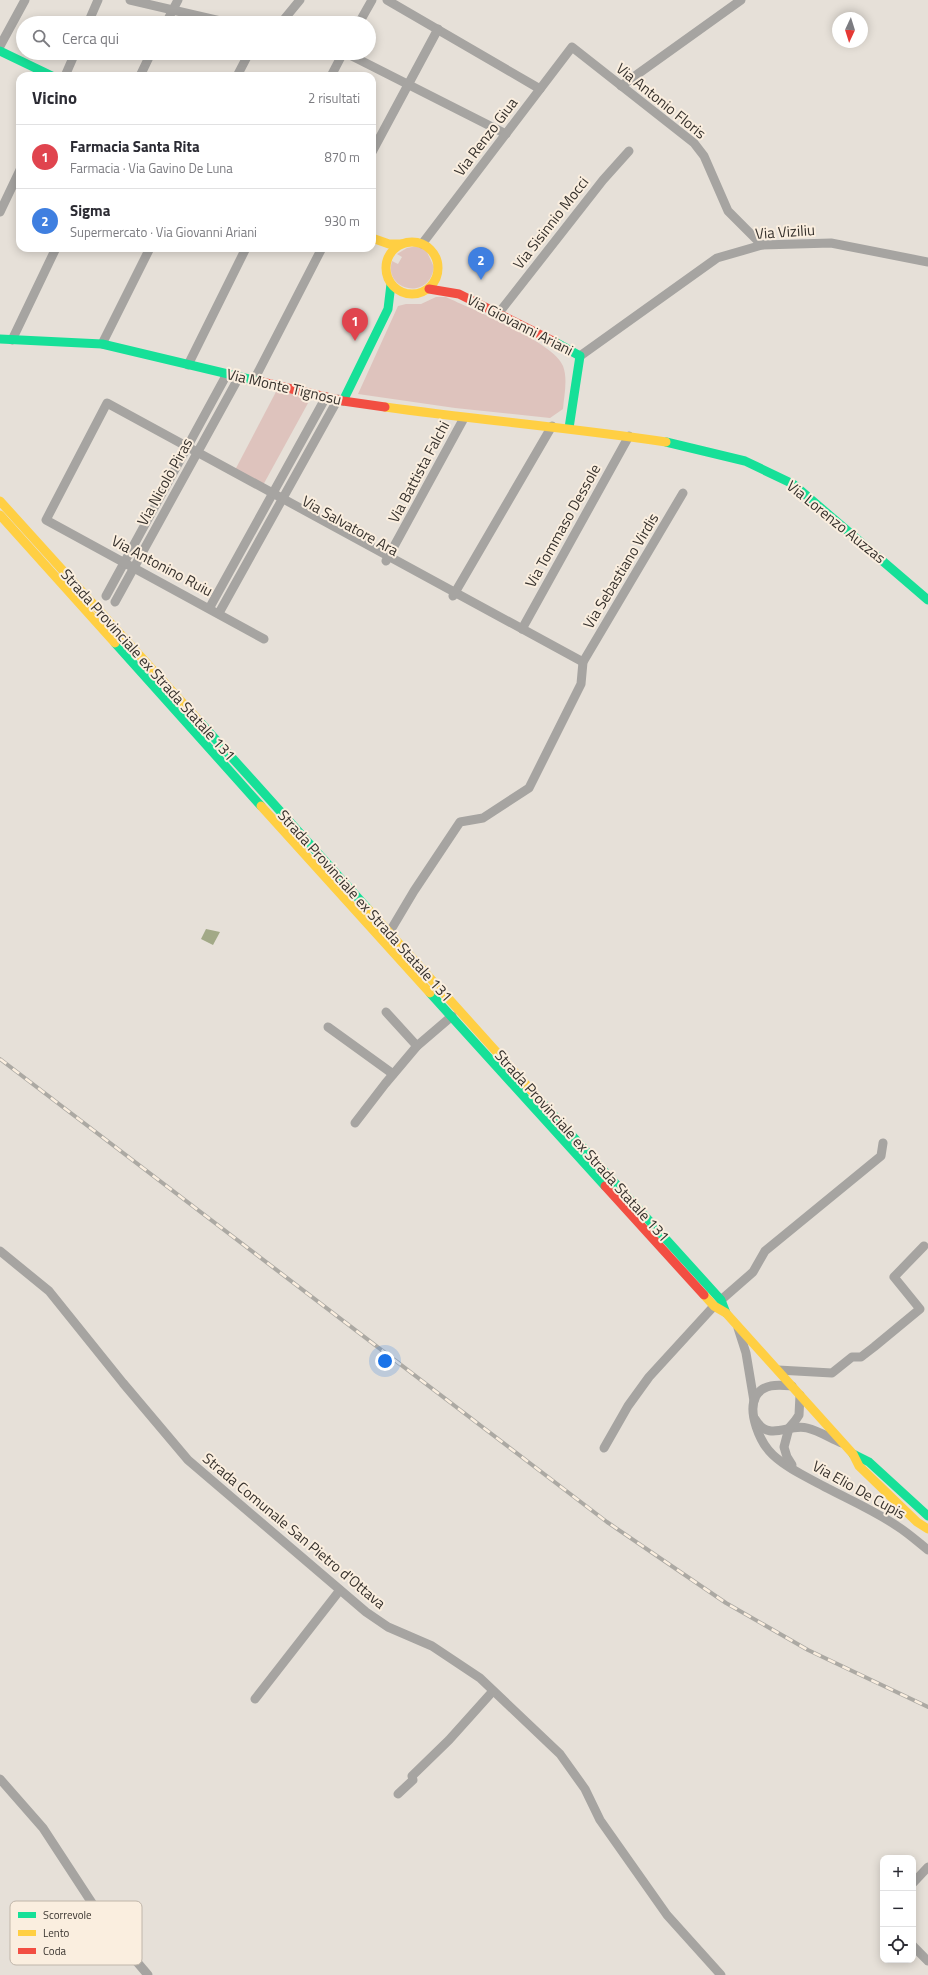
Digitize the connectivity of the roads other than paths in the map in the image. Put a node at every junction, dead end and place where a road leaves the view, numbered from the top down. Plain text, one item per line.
1 (25, 0) edge
2 (98, 0) edge
3 (130, 0) edge
4 (178, 0) edge
5 (300, 0) edge
6 (372, 0) edge
7 (387, 0) edge
8 (741, 0) edge
9 (173, 10) junction
10 (16, 16) edge
11 (91, 16) edge
12 (170, 16) edge
13 (199, 16) edge
14 (287, 16) edge
15 (363, 16) edge
16 (16, 17) edge
17 (438, 29) junction
18 (0, 46) edge
19 (572, 47) joint
20 (0, 50) edge
21 (16, 58) edge
22 (20, 60) edge
23 (72, 60) edge
24 (148, 60) edge
25 (245, 60) edge
26 (340, 60) edge
27 (360, 60) edge
28 (44, 72) edge
29 (67, 72) edge
30 (142, 72) edge
31 (239, 72) edge
32 (334, 72) edge
33 (408, 85) junction
34 (621, 86) junction
35 (540, 89) junction
36 (506, 134) junction
37 (376, 145) edge
38 (629, 151) dead end
39 (16, 178) edge
40 (0, 212) edge
41 (376, 239) edge
42 (376, 244) edge
43 (402, 244) junction
44 (422, 244) junction
45 (762, 244) junction
46 (54, 252) edge
47 (148, 252) edge
48 (244, 252) edge
49 (320, 252) edge
50 (386, 262) junction
51 (928, 262) edge
52 (443, 280) junction
53 (391, 284) junction
54 (429, 289) junction
55 (406, 294) junction
56 (459, 294) junction
57 (388, 309) junction
58 (498, 314) junction
59 (0, 339) edge
60 (12, 340) junction
61 (102, 344) junction
62 (580, 356) junction
63 (188, 365) junction
64 (226, 374) junction
65 (239, 377) junction
66 (254, 380) junction
67 (326, 396) junction
68 (340, 400) junction
69 (464, 418) junction
70 (552, 426) junction
71 (569, 428) junction
72 (629, 436) junction
73 (186, 448) junction
74 (196, 454) junction
75 (683, 493) dead end
76 (272, 495) junction
77 (281, 500) junction
78 (0, 501) edge
79 (0, 514) edge
80 (46, 520) joint
81 (388, 559) junction
82 (124, 562) junction
83 (133, 567) junction
84 (454, 595) junction
85 (106, 596) dead end
86 (928, 600) edge
87 (115, 602) dead end
88 (210, 608) junction
89 (219, 613) junction
90 (522, 630) junction
91 (264, 639) dead end
92 (583, 666) junction
93 (389, 933) junction
94 (386, 1012) dead end
95 (452, 1016) junction
96 (328, 1027) dead end
97 (417, 1046) junction
98 (393, 1074) junction
99 (355, 1123) dead end
100 (883, 1143) dead end
101 (924, 1246) dead end
102 (0, 1251) edge
103 (717, 1303) junction
104 (737, 1325) junction
105 (778, 1370) junction
106 (792, 1386) junction
107 (800, 1395) junction
108 (754, 1401) junction
109 (755, 1417) junction
110 (789, 1428) junction
111 (846, 1445) junction
112 (604, 1448) dead end
113 (853, 1454) junction
114 (795, 1470) junction
115 (928, 1516) edge
116 (928, 1529) edge
117 (928, 1550) edge
118 (340, 1590) junction
119 (493, 1691) junction
120 (255, 1699) dead end
121 (0, 1779) edge
122 (398, 1794) dead end
123 (928, 1867) edge
124 (916, 1879) edge
125 (91, 1901) edge
126 (916, 1949) edge
127 (928, 1961) edge
128 (140, 1965) edge
129 (148, 1975) edge
130 (721, 1975) edge

1 - 10 street
2 - 11 street
3 - 9 street
4 - 9 street
5 - 14 street
6 - 15 street
7 - 17 street
8 - 34 street
9 - 12 street
9 - 13 street
16 - 18 street
17 - 33 street
17 - 35 street
19 - 34 street, Via Antonio Floris
19 - 35 street, Via Renzo Giua
20 - 21 main road
22 - 28 main road
23 - 29 street
24 - 30 street
25 - 31 street
26 - 32 street
27 - 33 street
33 - 36 street
33 - 37 street
34 - 45 street, Via Antonio Floris
35 - 36 street, Via Renzo Giua
36 - 44 street, Via Renzo Giua
38 - 58 street, Via Sisinnio Mocci
39 - 40 street
41 - 43 main road
42 - 50 main road
43 - 44 main road
43 - 50 main road
44 - 52 main road
45 - 51 street, Via Viziliu
45 - 62 street, Via Viziliu
46 - 60 street
47 - 61 street
48 - 63 street
49 - 66 street
50 - 53 main road
52 - 54 main road
52 - 56 main road, Via Giovanni Ariani
53 - 55 main road
53 - 57 main road
54 - 55 main road
54 - 56 main road, Via Giovanni Ariani
55 - 57 main road
56 - 58 main road, Via Giovanni Ariani
57 - 68 main road
58 - 62 main road, Via Giovanni Ariani
59 - 60 main road, Via Monte Tignosu
60 - 61 main road, Via Monte Tignosu
61 - 63 main road, Via Monte Tignosu
62 - 71 main road, Via Giovanni Ariani
63 - 64 main road, Via Monte Tignosu
64 - 65 main road, Via Monte Tignosu
64 - 73 street, Via Nicolò Piras
65 - 66 main road, Via Monte Tignosu
65 - 74 street, Via Nicolò Piras
66 - 67 main road, Via Monte Tignosu
67 - 68 main road, Via Monte Tignosu
67 - 76 street
68 - 69 main road, Via Monte Tignosu
68 - 77 street
69 - 70 main road, Via Monte Tignosu
69 - 81 street, Via Battista Falchi
70 - 71 main road, Via Monte Tignosu
70 - 84 street
71 - 72 main road, Via Lorenzo Auzzas
72 - 86 main road, Via Lorenzo Auzzas
72 - 90 street, Via Tommaso Dessole
73 - 74 street, Via Salvatore Ara
73 - 80 street, Via Salvatore Ara
73 - 82 street, Via Nicolò Piras
74 - 76 street, Via Salvatore Ara
74 - 83 street, Via Nicolò Piras
75 - 92 street, Via Sebastiano Virdis
76 - 77 street, Via Salvatore Ara
76 - 88 street
77 - 81 street, Via Salvatore Ara
77 - 89 street
78 - 93 main road, Strada Provinciale ex Strada Statale 131
79 - 95 main road, Strada Provinciale ex Strada Statale 131
80 - 82 street, Via Antonino Ruiu
81 - 84 street, Via Salvatore Ara
82 - 83 street, Via Antonino Ruiu
82 - 85 street, Via Nicolò Piras
83 - 87 street, Via Nicolò Piras
83 - 88 street, Via Antonino Ruiu
84 - 90 street, Via Salvatore Ara
84 - 92 street, Via Salvatore Ara
88 - 89 street, Via Antonino Ruiu
89 - 91 street, Via Antonino Ruiu
90 - 92 street, Via Salvatore Ara
92 - 93 street
93 - 103 main road, Strada Provinciale ex Strada Statale 131
94 - 97 street
95 - 97 street
95 - 103 main road, Strada Provinciale ex Strada Statale 131
96 - 98 street
97 - 98 street
98 - 99 street
100 - 103 street
101 - 105 street
102 - 118 street, Strada Comunale San Pietro d'Ottava
103 - 104 main road, Strada Provinciale ex Strada Statale 131
103 - 112 street
104 - 105 main road, Strada Provinciale ex Strada Statale 131
104 - 108 street, Via Elio De Cupis
105 - 106 main road, Strada Provinciale ex Strada Statale 131
106 - 107 main road, Strada Provinciale ex Strada Statale 131
106 - 108 street
107 - 110 street, Via Elio De Cupis
107 - 111 main road, Strada Provinciale ex Strada Statale 131
108 - 109 street, Via Elio De Cupis
109 - 110 street
109 - 114 street, Via Elio De Cupis
110 - 111 street
110 - 114 street, Via Elio De Cupis
111 - 113 main road, Strada Provinciale ex Strada Statale 131
113 - 115 main road, Strada Provinciale ex Strada Statale 131
113 - 116 main road, Strada Provinciale ex Strada Statale 131
114 - 117 street, Via Elio De Cupis
118 - 119 street, Strada Comunale San Pietro d'Ottava
118 - 120 street
119 - 122 street
119 - 130 street, Strada Comunale San Pietro d'Ottava
121 - 125 street
123 - 124 street
126 - 127 street
128 - 129 street

